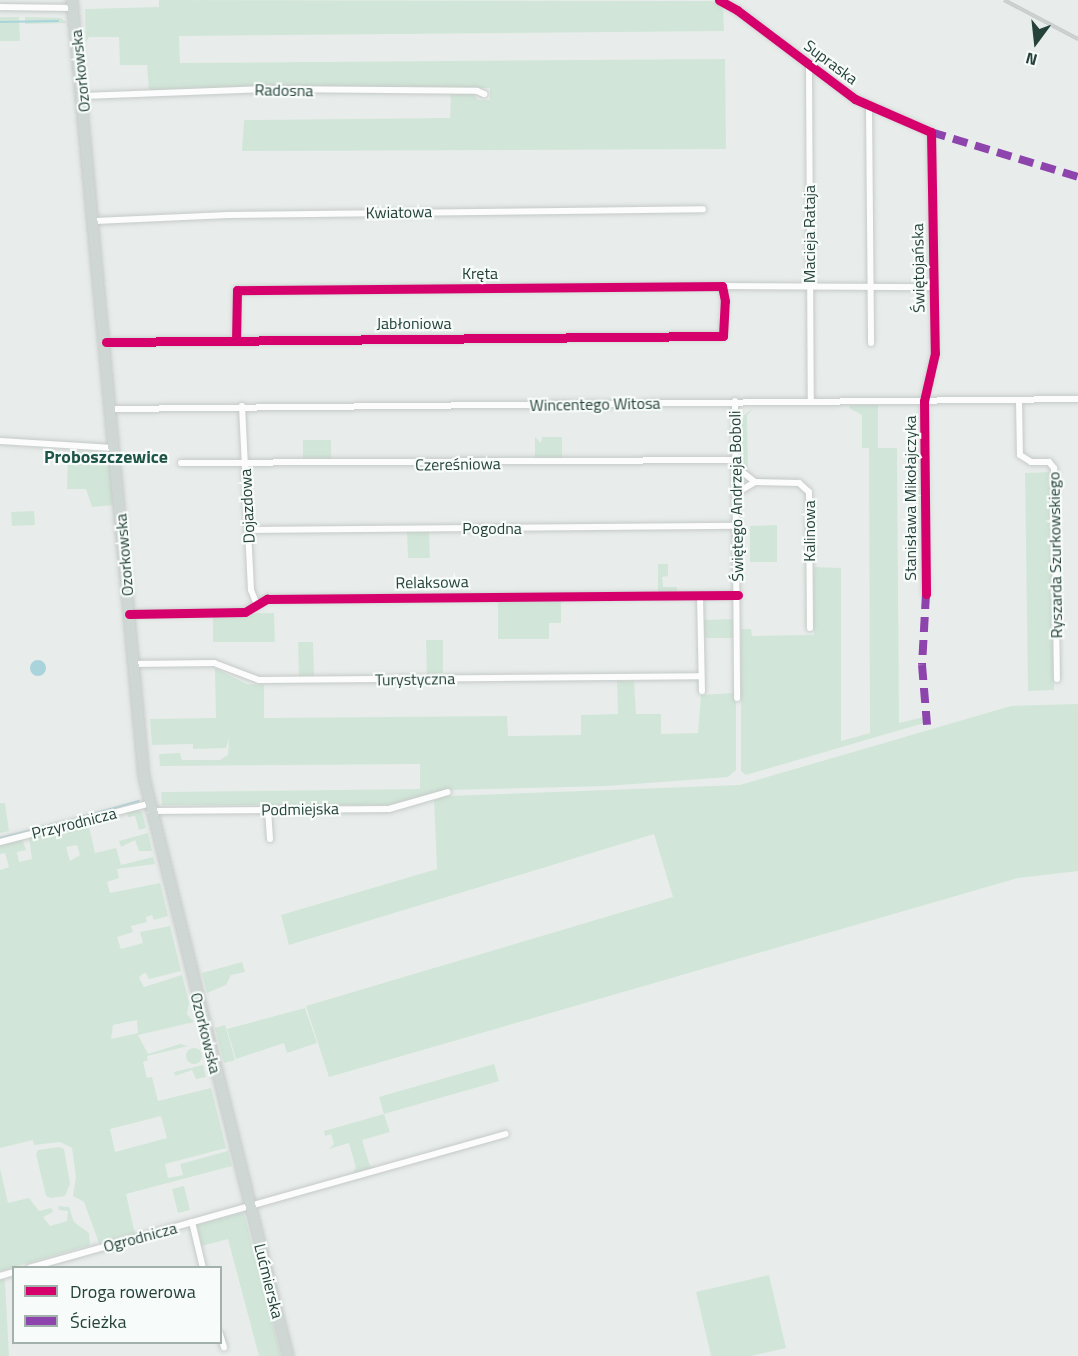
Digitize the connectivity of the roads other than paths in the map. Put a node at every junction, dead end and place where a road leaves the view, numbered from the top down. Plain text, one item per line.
1 (720, 1) edge
2 (73, 4) edge
3 (0, 6) edge
4 (809, 66) junction
5 (484, 94) dead end
6 (82, 96) junction
7 (869, 107) junction
8 (931, 132) joint
9 (703, 209) dead end
10 (95, 221) junction
11 (810, 285) junction
12 (722, 286) junction
13 (871, 286) junction
14 (934, 287) junction
15 (236, 340) junction
16 (106, 342) junction
17 (871, 343) dead end
18 (1078, 399) edge
19 (1019, 400) junction
20 (735, 401) junction
21 (811, 401) junction
22 (924, 401) junction
23 (242, 406) junction
24 (111, 410) junction
25 (0, 441) edge
26 (115, 448) junction
27 (181, 464) dead end
28 (736, 464) junction
29 (245, 465) junction
30 (755, 482) junction
31 (735, 494) junction
32 (736, 526) junction
33 (249, 530) junction
34 (926, 594) dead end
35 (700, 596) junction
36 (738, 596) junction
37 (257, 605) junction
38 (129, 614) junction
39 (810, 628) dead end
40 (133, 664) junction
41 (700, 675) junction
42 (1057, 679) dead end
43 (702, 691) dead end
44 (737, 698) dead end
45 (448, 792) dead end
46 (149, 807) junction
47 (268, 810) junction
48 (270, 838) dead end
49 (0, 842) edge
50 (505, 1134) dead end
51 (250, 1207) junction
52 (192, 1222) junction
53 (37, 1266) edge
54 (203, 1266) edge
55 (222, 1340) edge
56 (224, 1347) dead end
57 (288, 1356) edge

1 - 4 street, Supraska
2 - 3 street
2 - 6 main road, Ozorkowska
4 - 7 street, Supraska
4 - 11 street, Macieja Rataja
5 - 6 street, Radosna
6 - 10 main road, Ozorkowska
7 - 8 street, Supraska
7 - 13 street
8 - 14 street, Świętojańska
9 - 10 street, Kwiatowa
10 - 16 main road, Ozorkowska
11 - 12 street
11 - 13 street
11 - 21 street, Macieja Rataja
12 - 15 street, Kręta
12 - 15 street, Jabłoniowa
13 - 14 street
13 - 17 street
14 - 22 street, Świętojańska
15 - 16 street, Jabłoniowa
16 - 24 main road, Ozorkowska
18 - 19 street, Wincentego Witosa
19 - 22 street, Wincentego Witosa
19 - 42 street, Ryszarda Szurkowskiego
20 - 21 street, Wincentego Witosa
20 - 23 street, Wincentego Witosa
20 - 28 street, Świętego Andrzeja Boboli
21 - 22 street, Wincentego Witosa
22 - 34 street, Stanisława Mikołajczyka
23 - 24 street, Wincentego Witosa
23 - 29 street, Dojazdowa
24 - 26 main road, Ozorkowska
25 - 26 street
26 - 38 main road, Ozorkowska
27 - 29 street, Czereśniowa
28 - 29 street, Czereśniowa
28 - 30 street
28 - 31 street, Świętego Andrzeja Boboli
29 - 33 street, Dojazdowa
30 - 31 street
30 - 39 street, Kalinowa
31 - 32 street, Świętego Andrzeja Boboli
32 - 33 street, Pogodna
32 - 36 street, Świętego Andrzeja Boboli
33 - 37 street, Dojazdowa
35 - 36 street, Relaksowa
35 - 37 street, Relaksowa
35 - 41 street
36 - 44 street, Świętego Andrzeja Boboli
37 - 38 street, Relaksowa
38 - 40 main road, Ozorkowska
40 - 41 street, Turystyczna
40 - 46 main road, Ozorkowska
41 - 43 street
45 - 47 street, Podmiejska
46 - 47 street, Podmiejska
46 - 49 street, Przyrodnicza
46 - 51 main road, Ozorkowska
47 - 48 street
50 - 51 street, Ogrodnicza
51 - 52 street, Ogrodnicza
51 - 57 main road, Lućmierska
52 - 53 street, Ogrodnicza
52 - 54 street
55 - 56 street

